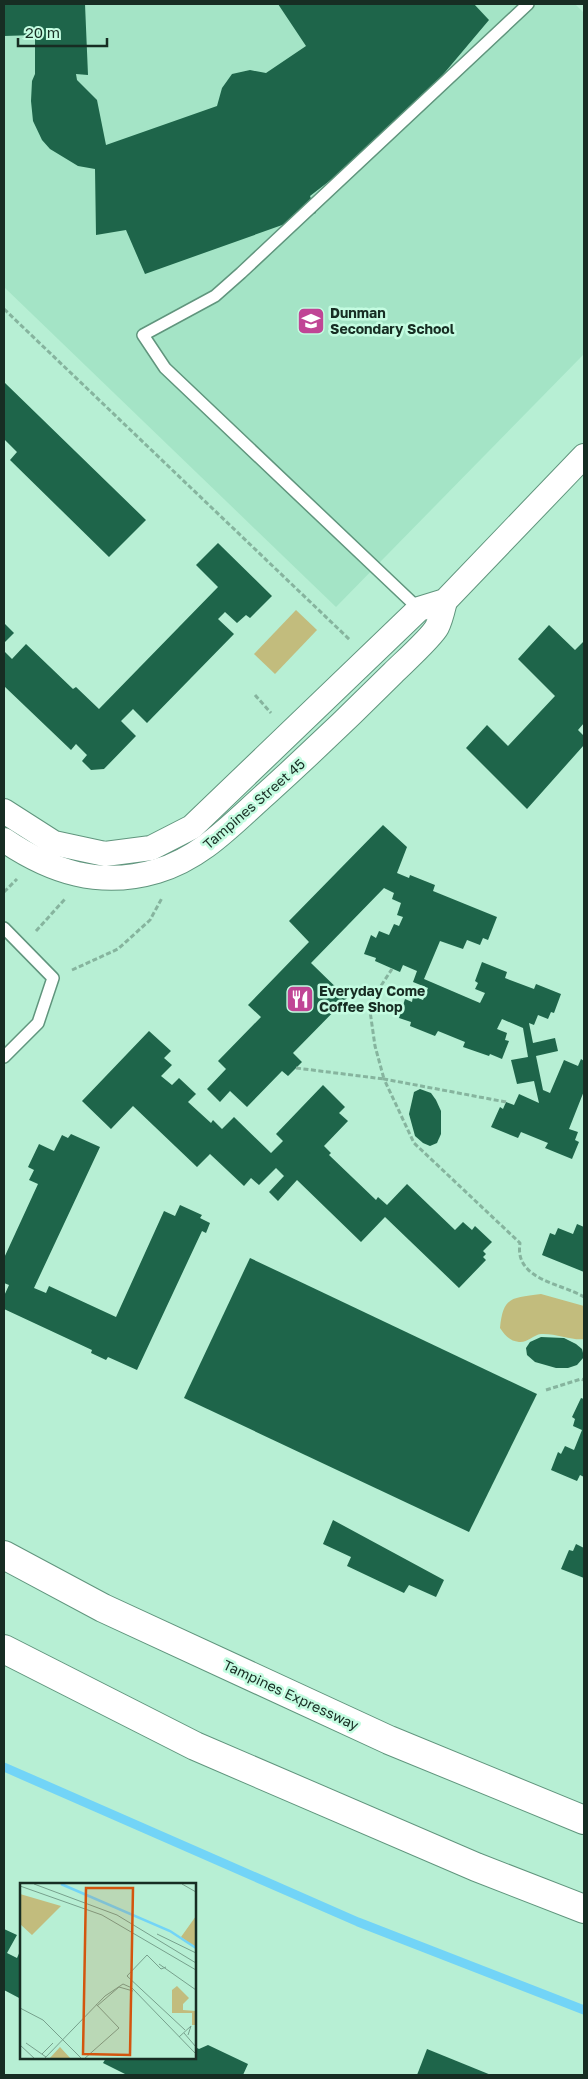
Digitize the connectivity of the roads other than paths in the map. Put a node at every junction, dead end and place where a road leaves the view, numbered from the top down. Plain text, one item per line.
1 (528, 4) edge
2 (584, 456) edge
3 (445, 601) junction
4 (419, 609) junction
5 (438, 627) junction
6 (4, 812) edge
7 (4, 840) edge
8 (4, 928) edge
9 (4, 1057) edge
10 (4, 1555) edge
11 (4, 1649) edge
12 (584, 1820) edge
13 (584, 1909) edge

1 - 4 lane
2 - 3 street, Tampines Street 45
3 - 4 street, Tampines Street 45
3 - 5 street, Tampines Street 45
4 - 5 lane
4 - 6 street, Tampines Street 45
5 - 7 street, Tampines Street 45
8 - 9 lane
10 - 12 highway, Tampines Expressway
11 - 13 highway

